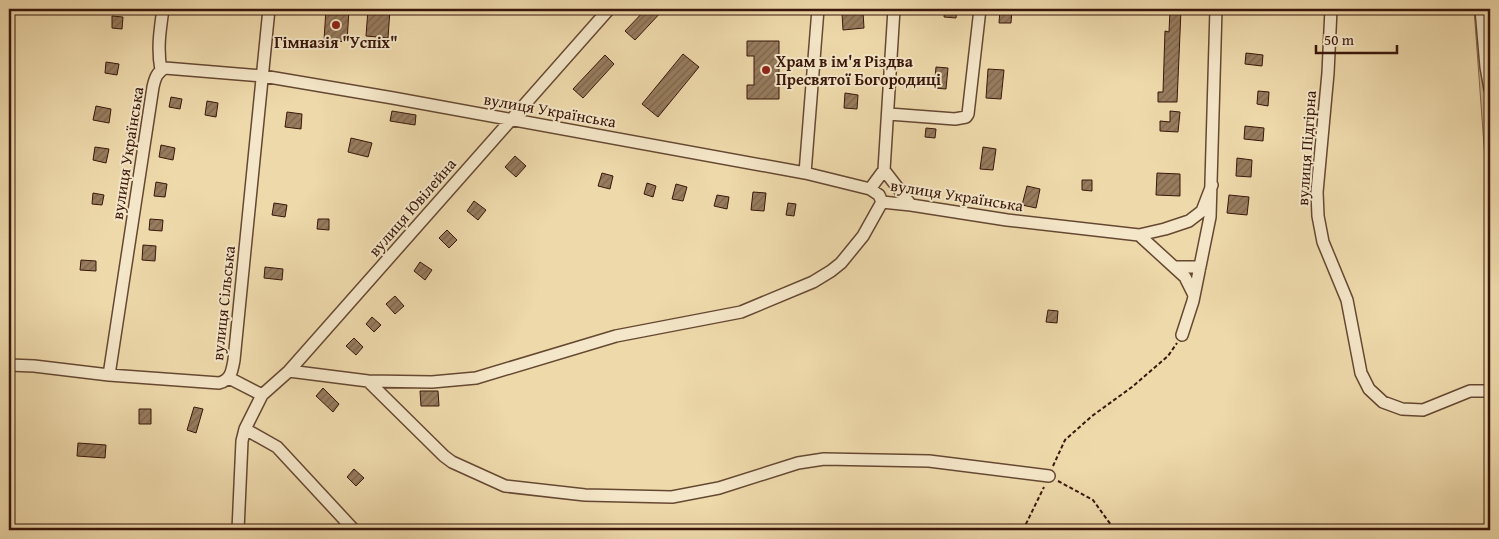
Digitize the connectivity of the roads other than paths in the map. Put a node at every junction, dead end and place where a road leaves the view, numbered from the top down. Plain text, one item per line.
1 (164, 9) edge
2 (269, 9) edge
3 (609, 9) edge
4 (818, 9) edge
5 (894, 9) edge
6 (980, 9) edge
7 (1216, 9) edge
8 (1331, 9) edge
9 (1481, 9) edge
10 (161, 70) junction
11 (263, 76) junction
12 (1490, 90) edge
13 (888, 114) junction
14 (511, 120) junction
15 (884, 170) junction
16 (805, 173) junction
17 (1212, 185) junction
18 (870, 189) junction
19 (882, 202) junction
20 (911, 205) junction
21 (1139, 235) junction
22 (1174, 267) junction
23 (1200, 267) junction
24 (1194, 295) junction
25 (1182, 335) road end
26 (9, 365) edge
27 (288, 371) junction
28 (109, 375) junction
29 (229, 378) junction
30 (368, 381) junction
31 (1490, 391) edge
32 (262, 395) junction
33 (245, 429) junction
34 (1049, 476) road end
35 (238, 530) edge
36 (354, 530) edge

1 - 10 street
2 - 11 street, вулиця Сільська
3 - 14 street, вулиця Ювілейна
4 - 16 street
5 - 13 street
6 - 13 street
7 - 17 street, вулиця Українська
8 - 31 street, вулиця Підгірна
9 - 12 street
10 - 11 street, вулиця Українська
10 - 28 street, вулиця Українська
11 - 14 street, вулиця Українська
11 - 29 street, вулиця Сільська
13 - 15 street
14 - 16 street, вулиця Українська
14 - 27 street, вулиця Ювілейна
15 - 18 street
15 - 20 street
16 - 18 street, вулиця Українська
17 - 21 street, вулиця Українська
17 - 23 street, вулиця Українська
18 - 19 street, вулиця Українська
19 - 20 street, вулиця Українська
19 - 30 street
20 - 21 street, вулиця Українська
21 - 22 street
22 - 23 street
22 - 24 street
23 - 24 street, вулиця Українська
24 - 25 street, вулиця Українська
26 - 28 street, вулиця Сільська
27 - 30 street
27 - 32 street, вулиця Ювілейна
28 - 29 street, вулиця Сільська
29 - 32 street
30 - 34 street
32 - 33 street, вулиця Ювілейна
33 - 35 street, вулиця Ювілейна
33 - 36 street

